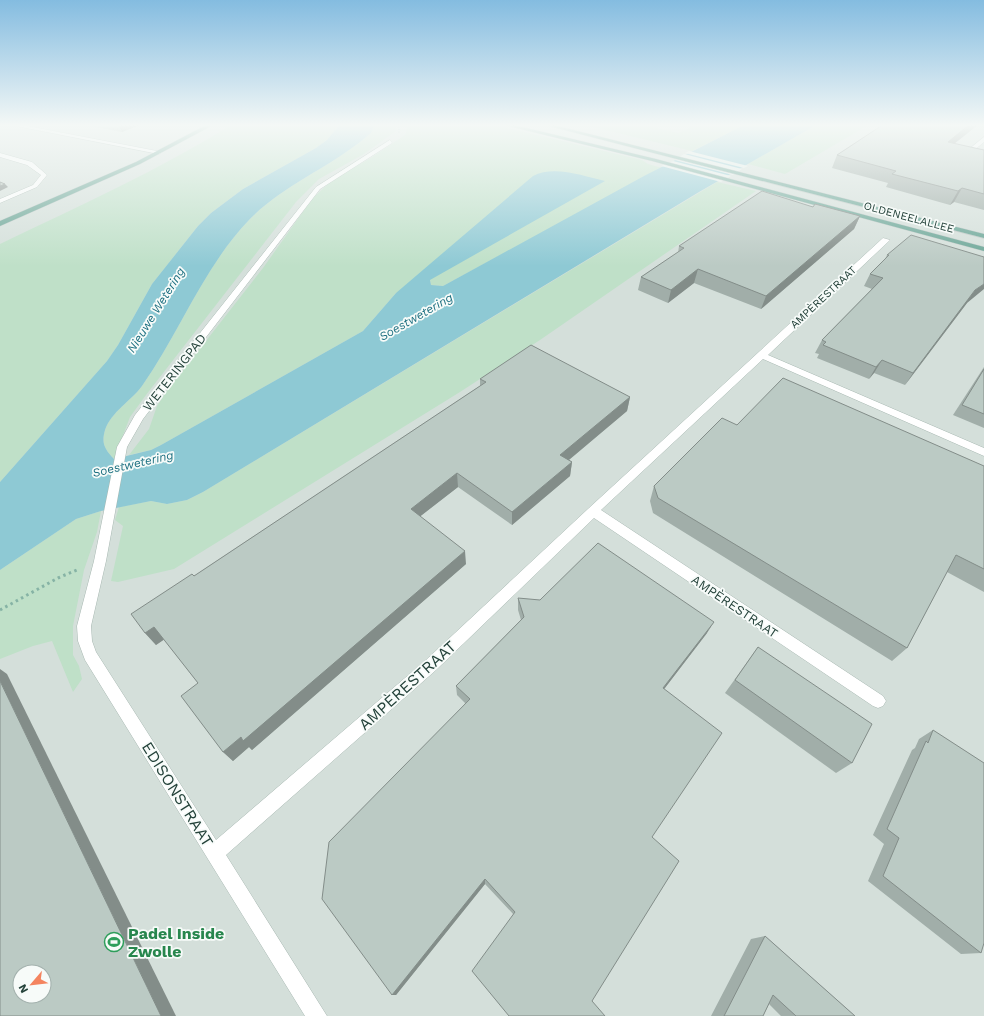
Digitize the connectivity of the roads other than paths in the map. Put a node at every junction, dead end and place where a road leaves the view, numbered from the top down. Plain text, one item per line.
1 (41, 171) edge
2 (104, 171) edge
3 (118, 171) edge
4 (342, 171) edge
5 (696, 171) edge
6 (736, 171) edge
7 (0, 201) edge
8 (31, 210) junction
9 (0, 224) edge
10 (984, 236) edge
11 (886, 240) dead end
12 (984, 249) edge
13 (761, 355) junction
14 (984, 452) edge
15 (593, 511) junction
16 (100, 561) joint
17 (878, 701) dead end
18 (215, 853) junction
19 (317, 1016) edge

1 - 7 street
2 - 8 main road
3 - 8 main road
4 - 16 street, WETERINGPAD
5 - 12 main road, OLDENEELALLEE
6 - 10 main road, OLDENEELALLEE
8 - 9 main road
11 - 13 street, AMPÈRESTRAAT
13 - 14 street
13 - 15 street, AMPÈRESTRAAT
15 - 17 street, AMPÈRESTRAAT
15 - 18 street, AMPÈRESTRAAT
16 - 18 street, EDISONSTRAAT
18 - 19 street, EDISONSTRAAT

